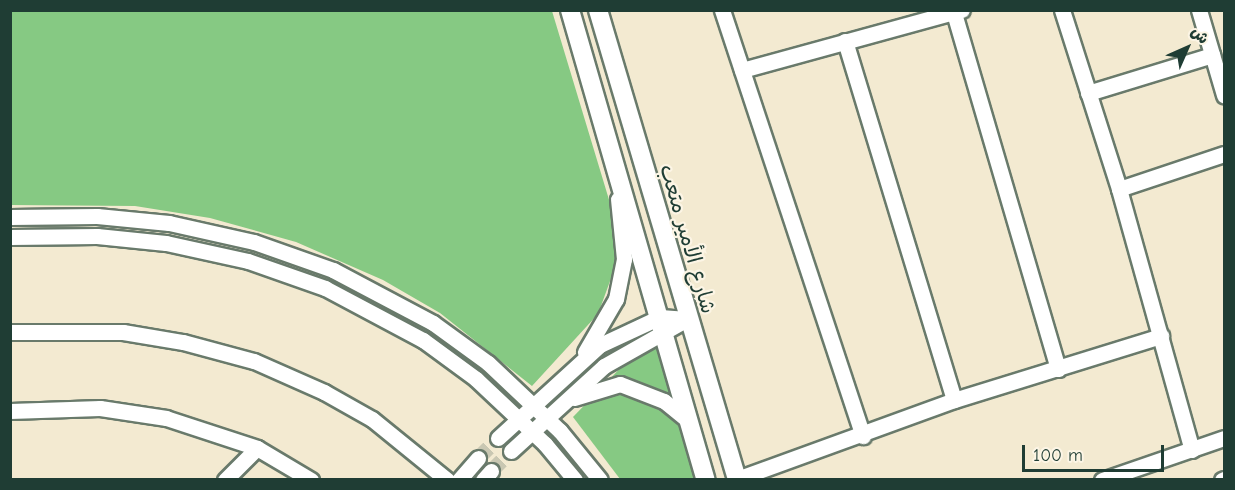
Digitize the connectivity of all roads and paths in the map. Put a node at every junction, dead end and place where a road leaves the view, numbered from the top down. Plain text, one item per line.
1 (570, 10) edge
2 (598, 10) edge
3 (722, 10) edge
4 (1062, 10) edge
5 (1199, 10) edge
6 (958, 12) edge
7 (844, 41) junction
8 (1212, 55) junction
9 (742, 70) junction
10 (1088, 93) junction
11 (1224, 95) edge
12 (608, 143) junction
13 (1224, 154) edge
14 (1119, 189) junction
15 (10, 217) edge
16 (10, 237) edge
17 (687, 319) junction
18 (662, 326) junction
19 (10, 332) edge
20 (1161, 336) junction
21 (596, 341) junction
22 (1058, 369) junction
23 (954, 400) junction
24 (566, 401) junction
25 (535, 406) junction
26 (10, 411) edge
27 (548, 419) junction
28 (521, 420) junction
29 (689, 421) junction
30 (534, 433) junction
31 (863, 436) junction
32 (498, 438) tunnel mouth
33 (1224, 438) edge
34 (257, 448) junction
35 (1192, 450) junction
36 (511, 451) tunnel mouth
37 (478, 458) tunnel mouth
38 (737, 479) edge
39 (225, 480) edge
40 (311, 480) edge
41 (447, 480) edge
42 (459, 480) edge
43 (575, 480) edge
44 (600, 480) edge
45 (706, 480) edge
46 (1102, 480) edge

1 - 12 main road
2 - 17 main road, شارع الأمير متعب
3 - 9 street
4 - 10 street
5 - 8 street
6 - 7 street
6 - 22 street
7 - 9 street
7 - 23 street
8 - 10 street
8 - 11 street
9 - 31 street
10 - 14 street
12 - 18 main road
12 - 21 street
13 - 14 street
14 - 20 street
15 - 25 street
16 - 28 street
17 - 18 street
17 - 38 main road, شارع الأمير متعب
18 - 21 street
18 - 24 street
18 - 29 main road
19 - 41 street
20 - 22 street
20 - 35 street
21 - 25 street
22 - 23 street
23 - 31 street
24 - 27 street
24 - 29 street
25 - 27 street
25 - 28 street
26 - 34 street
27 - 30 street
27 - 44 street
28 - 30 street
28 - 32 street
29 - 45 main road
30 - 36 street
30 - 43 street
31 - 38 street
33 - 35 street
34 - 39 street
34 - 40 street
35 - 46 street
37 - 42 street

